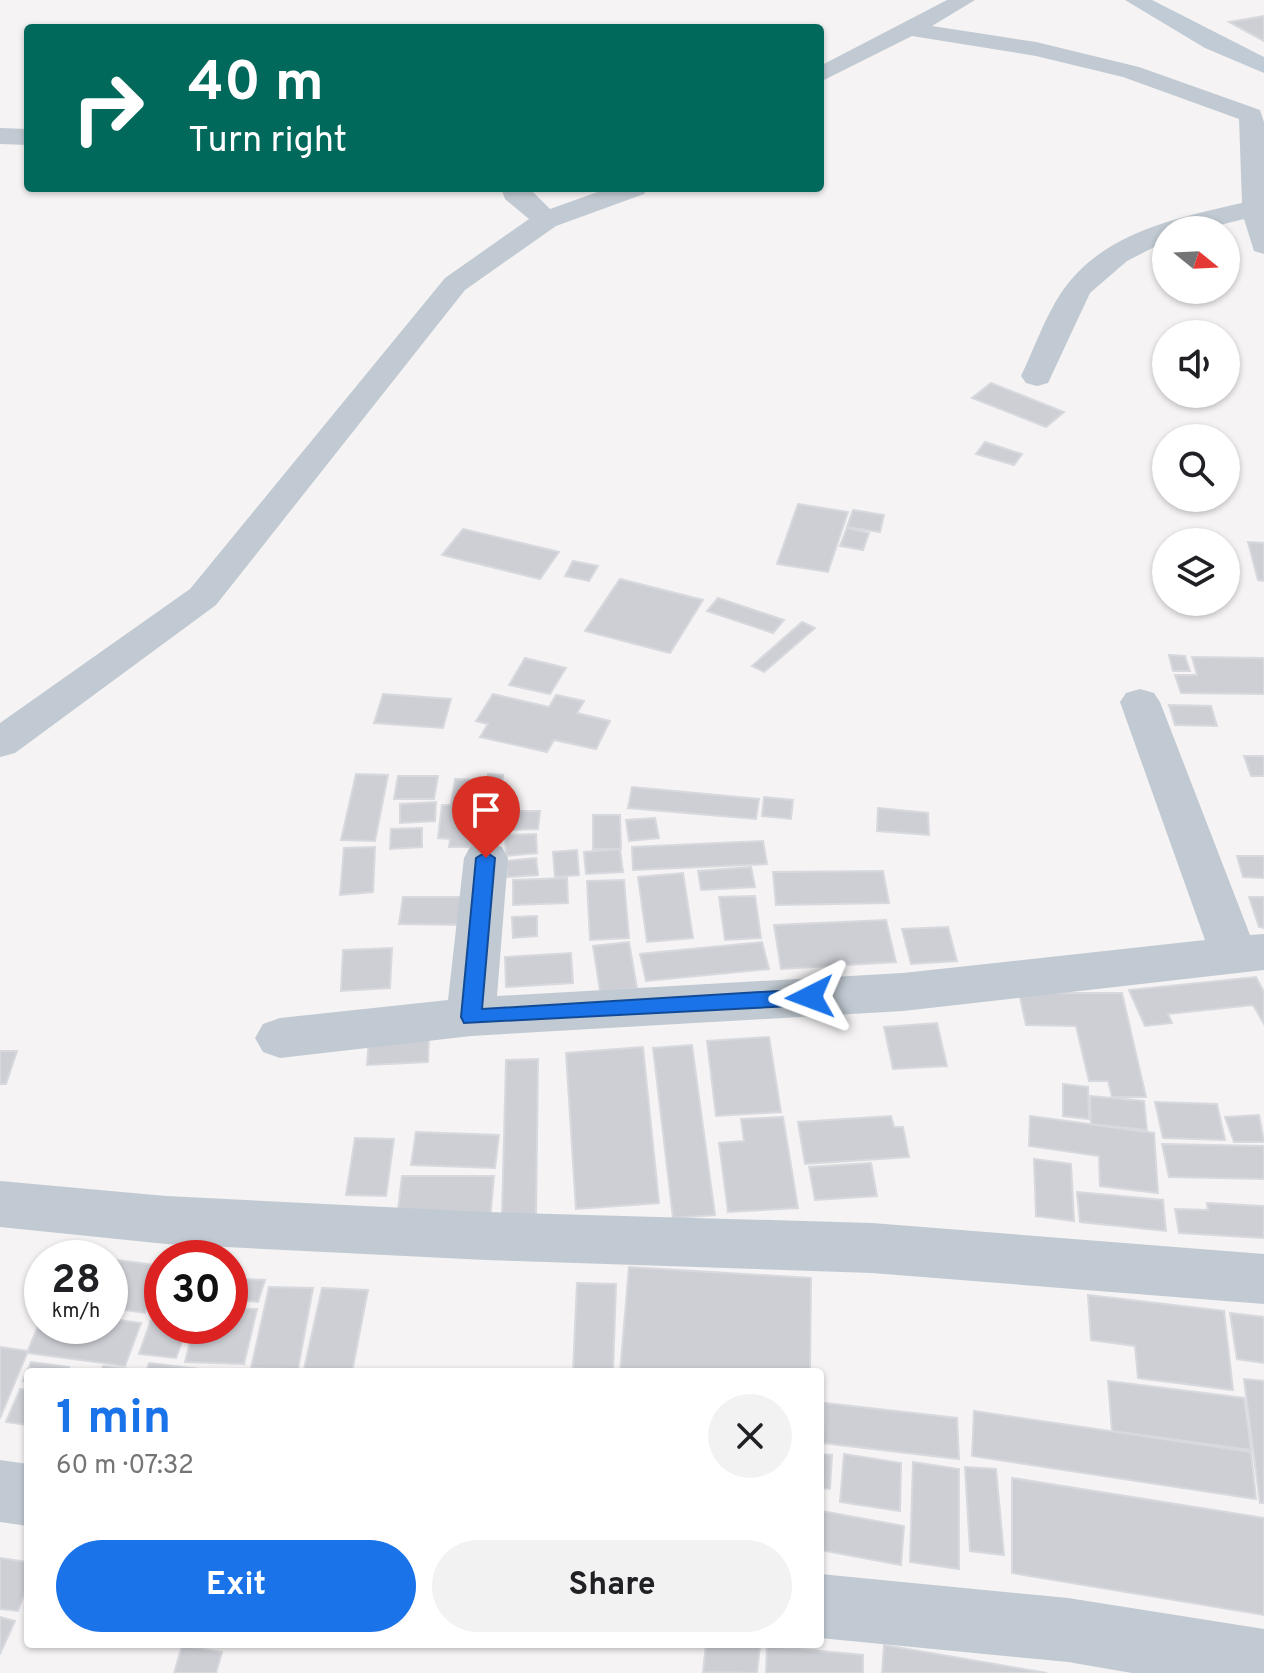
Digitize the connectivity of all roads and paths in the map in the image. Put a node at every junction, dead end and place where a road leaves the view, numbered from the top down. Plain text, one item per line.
1 (964, 0) edge
2 (1136, 0) edge
3 (910, 29) junction
4 (1264, 66) edge
5 (824, 73) edge
6 (0, 136) edge
7 (24, 137) edge
8 (515, 192) edge
9 (623, 192) edge
10 (1260, 208) edge
11 (546, 220) junction
12 (1264, 245) edge
13 (1037, 376) dead end
14 (1140, 702) dead end
15 (0, 743) edge
16 (486, 858) dead end
17 (1249, 952) edge
18 (471, 1017) junction
19 (280, 1038) dead end
20 (0, 1204) edge
21 (1264, 1279) edge
22 (0, 1491) edge
23 (24, 1494) edge
24 (824, 1606) edge
25 (1264, 1662) edge

1 - 3 street
2 - 4 street
3 - 5 street
3 - 10 street
6 - 7 street
8 - 11 street
9 - 11 street
10 - 12 street
10 - 13 street
11 - 15 street
14 - 17 street
16 - 18 street
17 - 18 street
18 - 19 street
20 - 21 street
22 - 23 street
24 - 25 street

